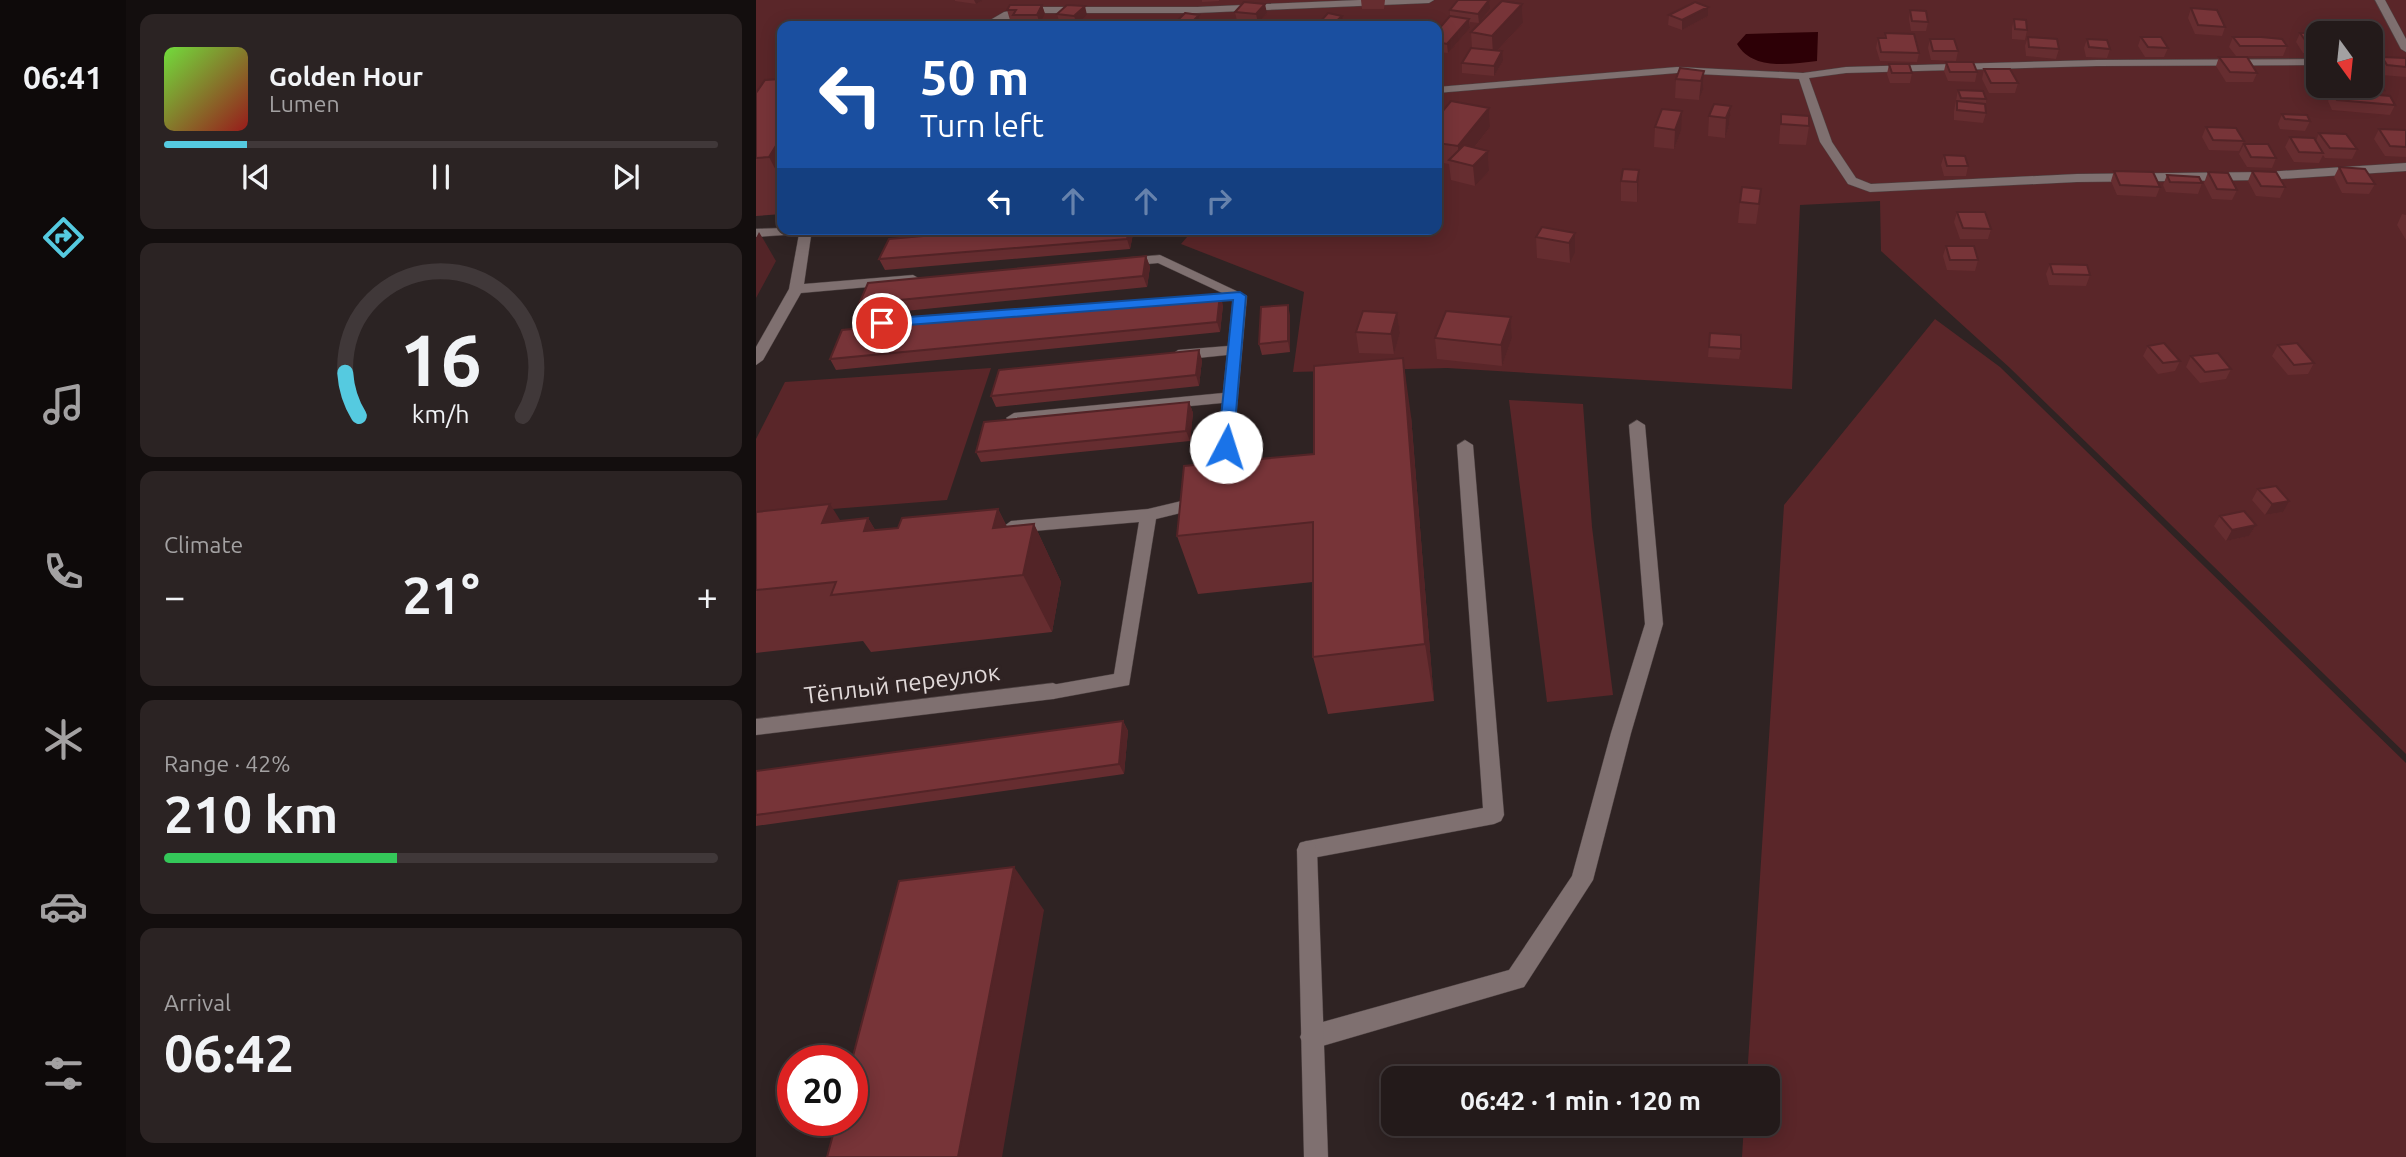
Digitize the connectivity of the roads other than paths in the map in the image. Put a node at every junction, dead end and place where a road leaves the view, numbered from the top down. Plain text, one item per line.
1 (1429, 0) edge
2 (2380, 0) edge
3 (995, 21) edge
4 (2406, 49) edge
5 (2306, 62) edge
6 (2384, 62) edge
7 (2406, 62) edge
8 (1803, 76) junction
9 (1442, 90) edge
10 (2406, 167) edge
11 (777, 231) edge
12 (756, 233) edge
13 (805, 235) edge
14 (1106, 263) edge
15 (931, 278) edge
16 (796, 289) junction
17 (1240, 296) junction
18 (1212, 298) edge
19 (1075, 309) edge
20 (882, 323) edge
21 (1234, 350) junction
22 (1167, 356) edge
23 (756, 360) edge
24 (1230, 397) junction
25 (1014, 418) edge
26 (1637, 425) dead end
27 (1465, 445) dead end
28 (1148, 515) junction
29 (999, 528) edge
30 (756, 727) edge
31 (1312, 1037) junction
32 (1316, 1157) edge

1 - 3 street
2 - 4 street
5 - 8 street
6 - 7 street
8 - 9 street
8 - 10 street
11 - 12 street
13 - 16 street
14 - 17 street
15 - 16 street
16 - 23 street
17 - 18 street
17 - 21 street
19 - 20 street
21 - 22 street
21 - 24 street
24 - 25 street
24 - 28 street
26 - 31 street
27 - 31 street
28 - 29 street
28 - 30 street, Тёплый переулок
31 - 32 street

